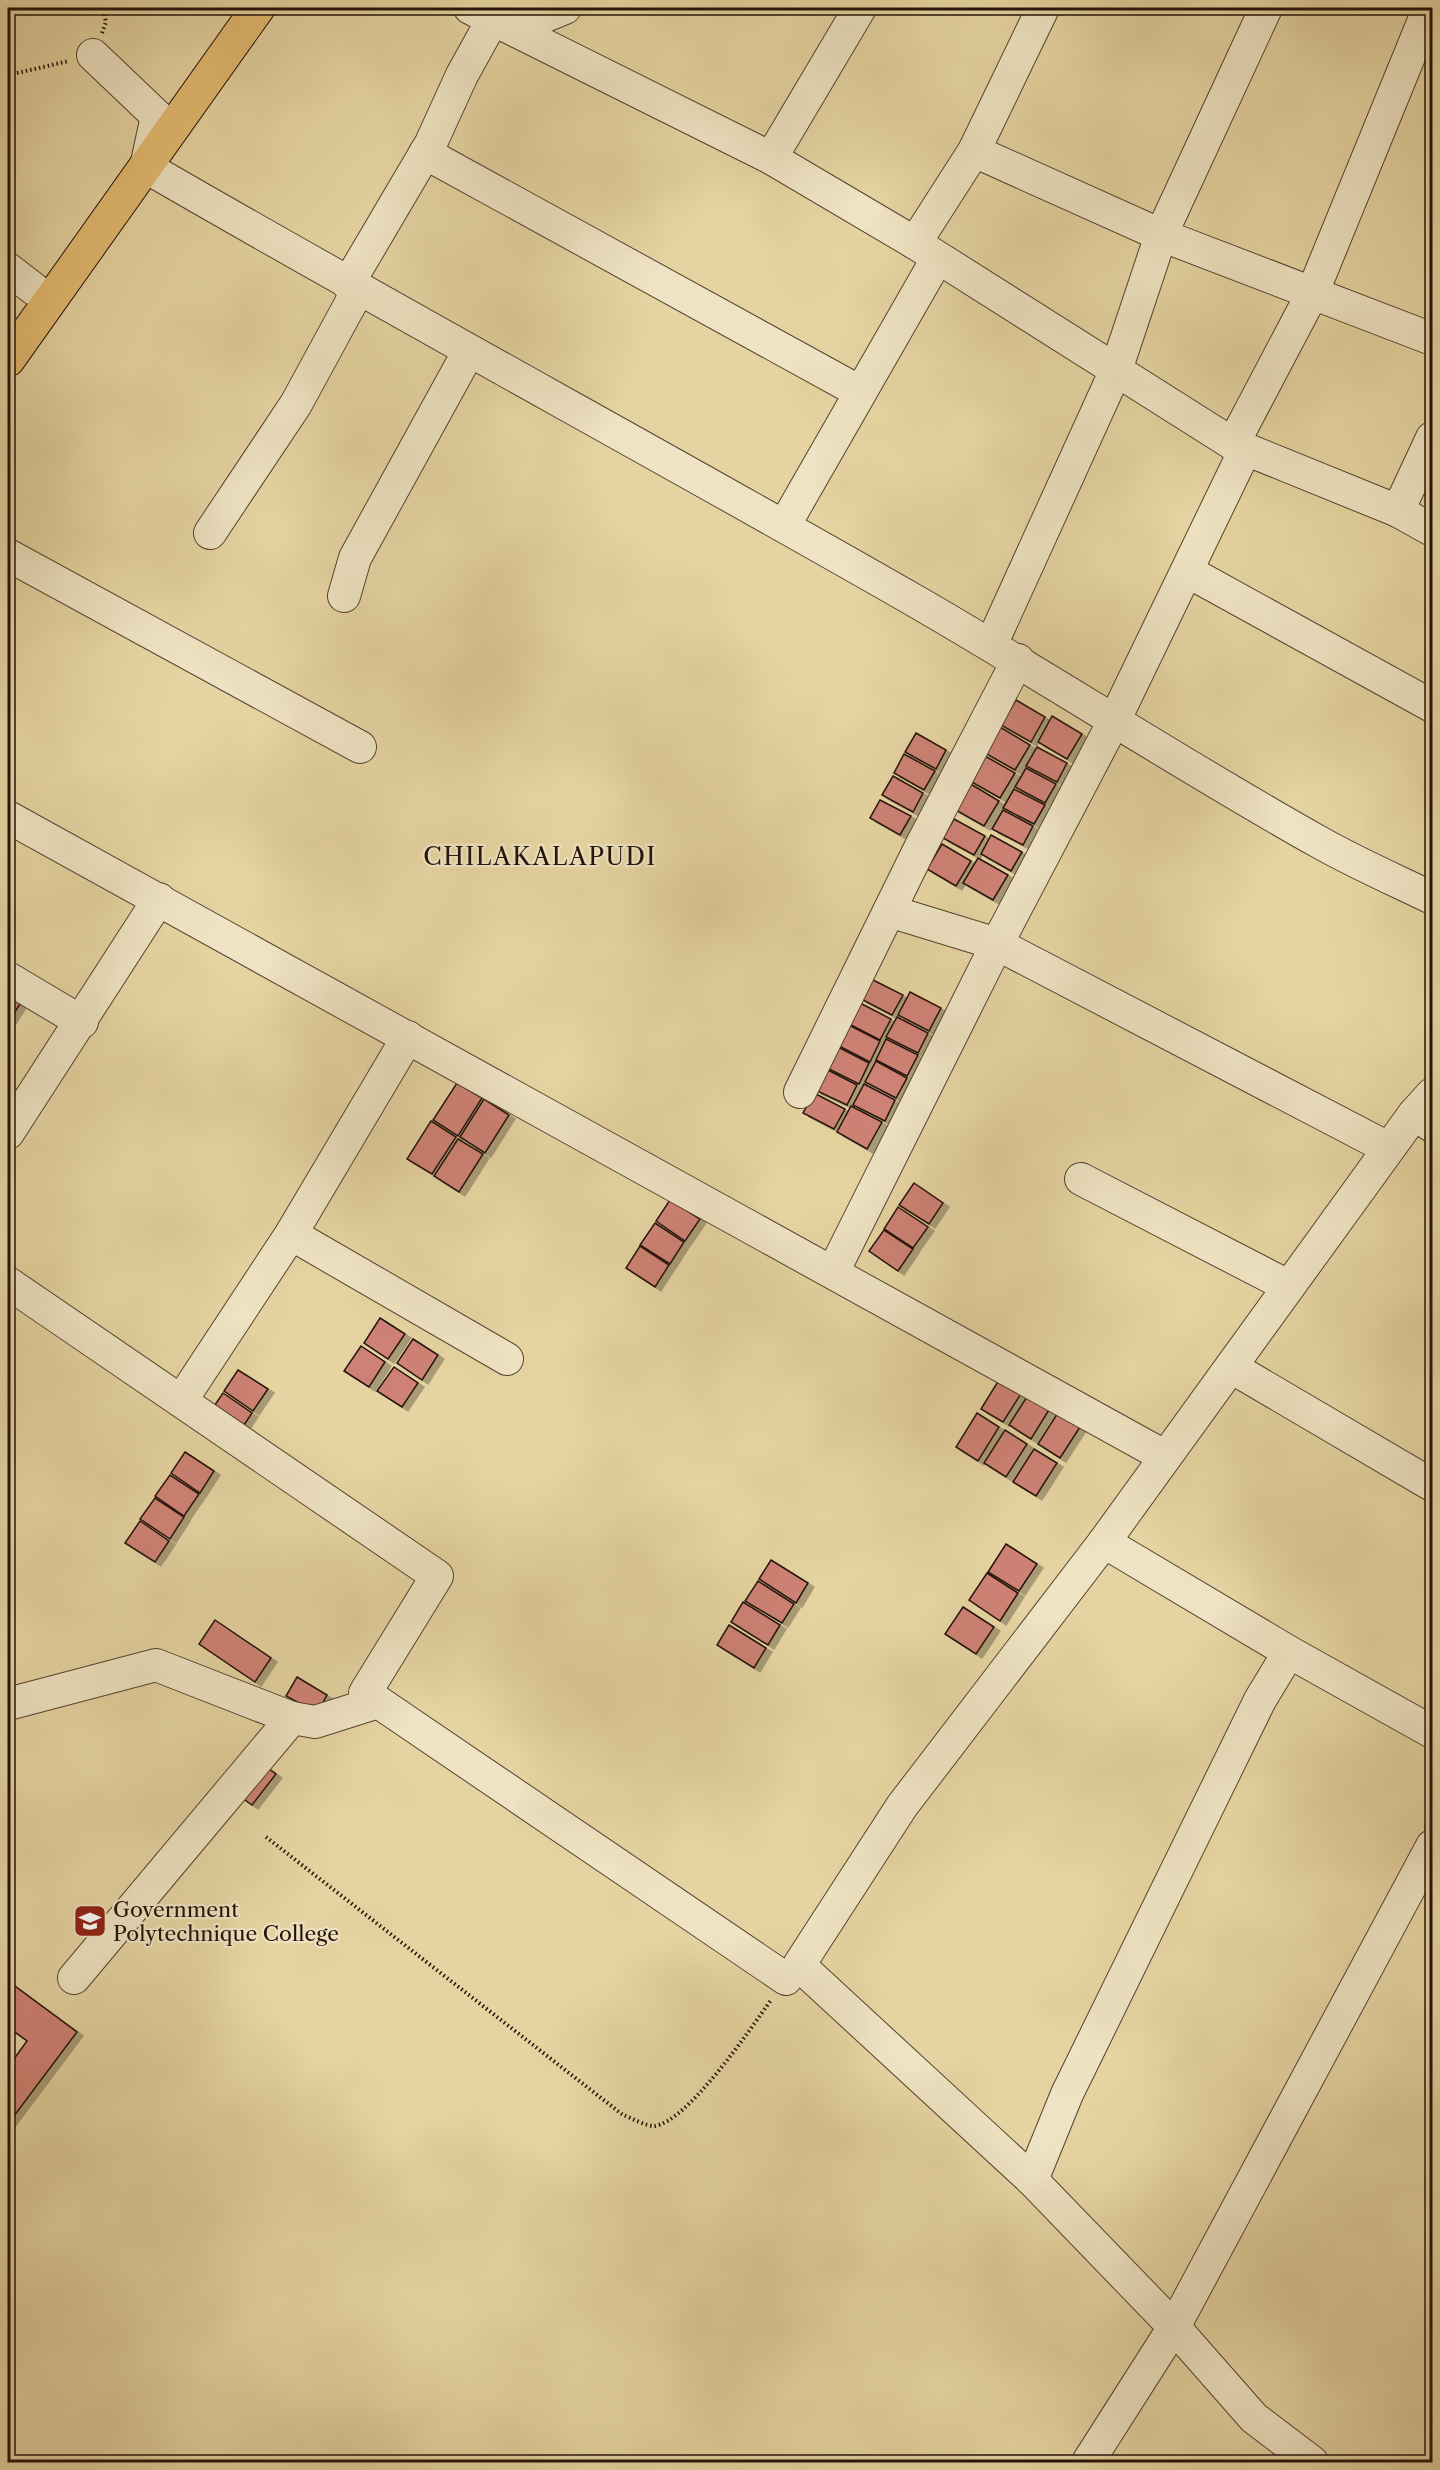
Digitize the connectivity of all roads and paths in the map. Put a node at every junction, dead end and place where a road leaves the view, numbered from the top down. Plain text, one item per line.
1 (233, 8) edge
2 (258, 8) edge
3 (565, 8) edge
4 (860, 8) edge
5 (1042, 8) edge
6 (1266, 8) edge
7 (1429, 8) edge
8 (487, 11) edge
9 (524, 34) junction
10 (93, 55) joint
11 (17, 74) dead end
12 (157, 116) junction
13 (974, 152) junction
14 (425, 153) junction
15 (771, 158) junction
16 (147, 167) junction
17 (1161, 235) junction
18 (926, 251) junction
19 (8, 269) edge
20 (353, 287) junction
21 (34, 289) junction
22 (1312, 294) junction
23 (8, 328) edge
24 (1432, 339) edge
25 (469, 351) junction
26 (8, 360) edge
27 (1116, 370) junction
28 (860, 392) junction
29 (1432, 438) edge
30 (1239, 447) junction
31 (1398, 511) junction
32 (784, 525) junction
33 (1432, 530) edge
34 (210, 533) dead end
35 (8, 555) edge
36 (1187, 571) junction
37 (344, 596) dead end
38 (991, 645) junction
39 (1018, 660) junction
40 (1432, 706) edge
41 (1114, 721) junction
42 (360, 747) dead end
43 (8, 817) edge
44 (1432, 898) edge
45 (159, 899) junction
46 (889, 911) junction
47 (997, 944) junction
48 (8, 978) edge
49 (82, 1022) junction
50 (408, 1037) junction
51 (800, 1092) dead end
52 (1426, 1111) edge
53 (8, 1133) edge
54 (1388, 1148) junction
55 (1081, 1179) dead end
56 (291, 1234) junction
57 (833, 1272) junction
58 (8, 1283) edge
59 (1288, 1286) junction
60 (507, 1359) dead end
61 (1231, 1367) junction
62 (182, 1401) junction
63 (1164, 1456) junction
64 (1432, 1485) edge
65 (1104, 1542) junction
66 (1289, 1652) junction
67 (378, 1702) junction
68 (8, 1704) edge
69 (292, 1718) junction
70 (1432, 1732) edge
71 (266, 1837) dead end
72 (1432, 1846) edge
73 (74, 1978) dead end
74 (786, 1980) joint
75 (1032, 2180) junction
76 (1174, 2326) junction
77 (1088, 2463) edge
78 (1312, 2463) edge

1 - 12 main road
2 - 16 main road
3 - 9 street
4 - 15 street
5 - 13 street
6 - 17 street
7 - 22 street
8 - 9 street
8 - 14 street
9 - 15 street
10 - 11 path
10 - 12 street
12 - 16 street
12 - 21 main road
13 - 17 street
13 - 18 street
14 - 20 street
14 - 28 street
15 - 18 street
16 - 20 street
16 - 26 main road
17 - 22 street
17 - 27 street
18 - 27 street
18 - 28 street
19 - 21 street
20 - 25 street
20 - 34 street
21 - 23 main road
22 - 24 street
22 - 30 street
25 - 32 street
25 - 37 street
27 - 30 street
27 - 38 street
28 - 32 street
29 - 31 street
30 - 31 street
30 - 36 street
31 - 33 street
32 - 38 street
35 - 42 street
36 - 40 street
36 - 41 street
38 - 39 street
39 - 41 street
39 - 46 street
41 - 44 street
41 - 47 street
43 - 45 street
45 - 49 street
45 - 50 street
46 - 47 street
46 - 51 street
47 - 54 street
47 - 57 street
48 - 49 street
49 - 53 street
50 - 56 street
50 - 57 street
52 - 54 street
54 - 59 street
55 - 59 street
56 - 60 street
56 - 62 street
57 - 63 street
58 - 62 street
59 - 61 street
61 - 63 street
61 - 64 street
62 - 67 street
63 - 65 street
65 - 66 street
65 - 75 street
66 - 70 street
66 - 75 street
67 - 69 street
67 - 74 street
68 - 69 street
69 - 73 street
71 - 74 path
72 - 76 street
75 - 76 street
76 - 77 street
76 - 78 street

